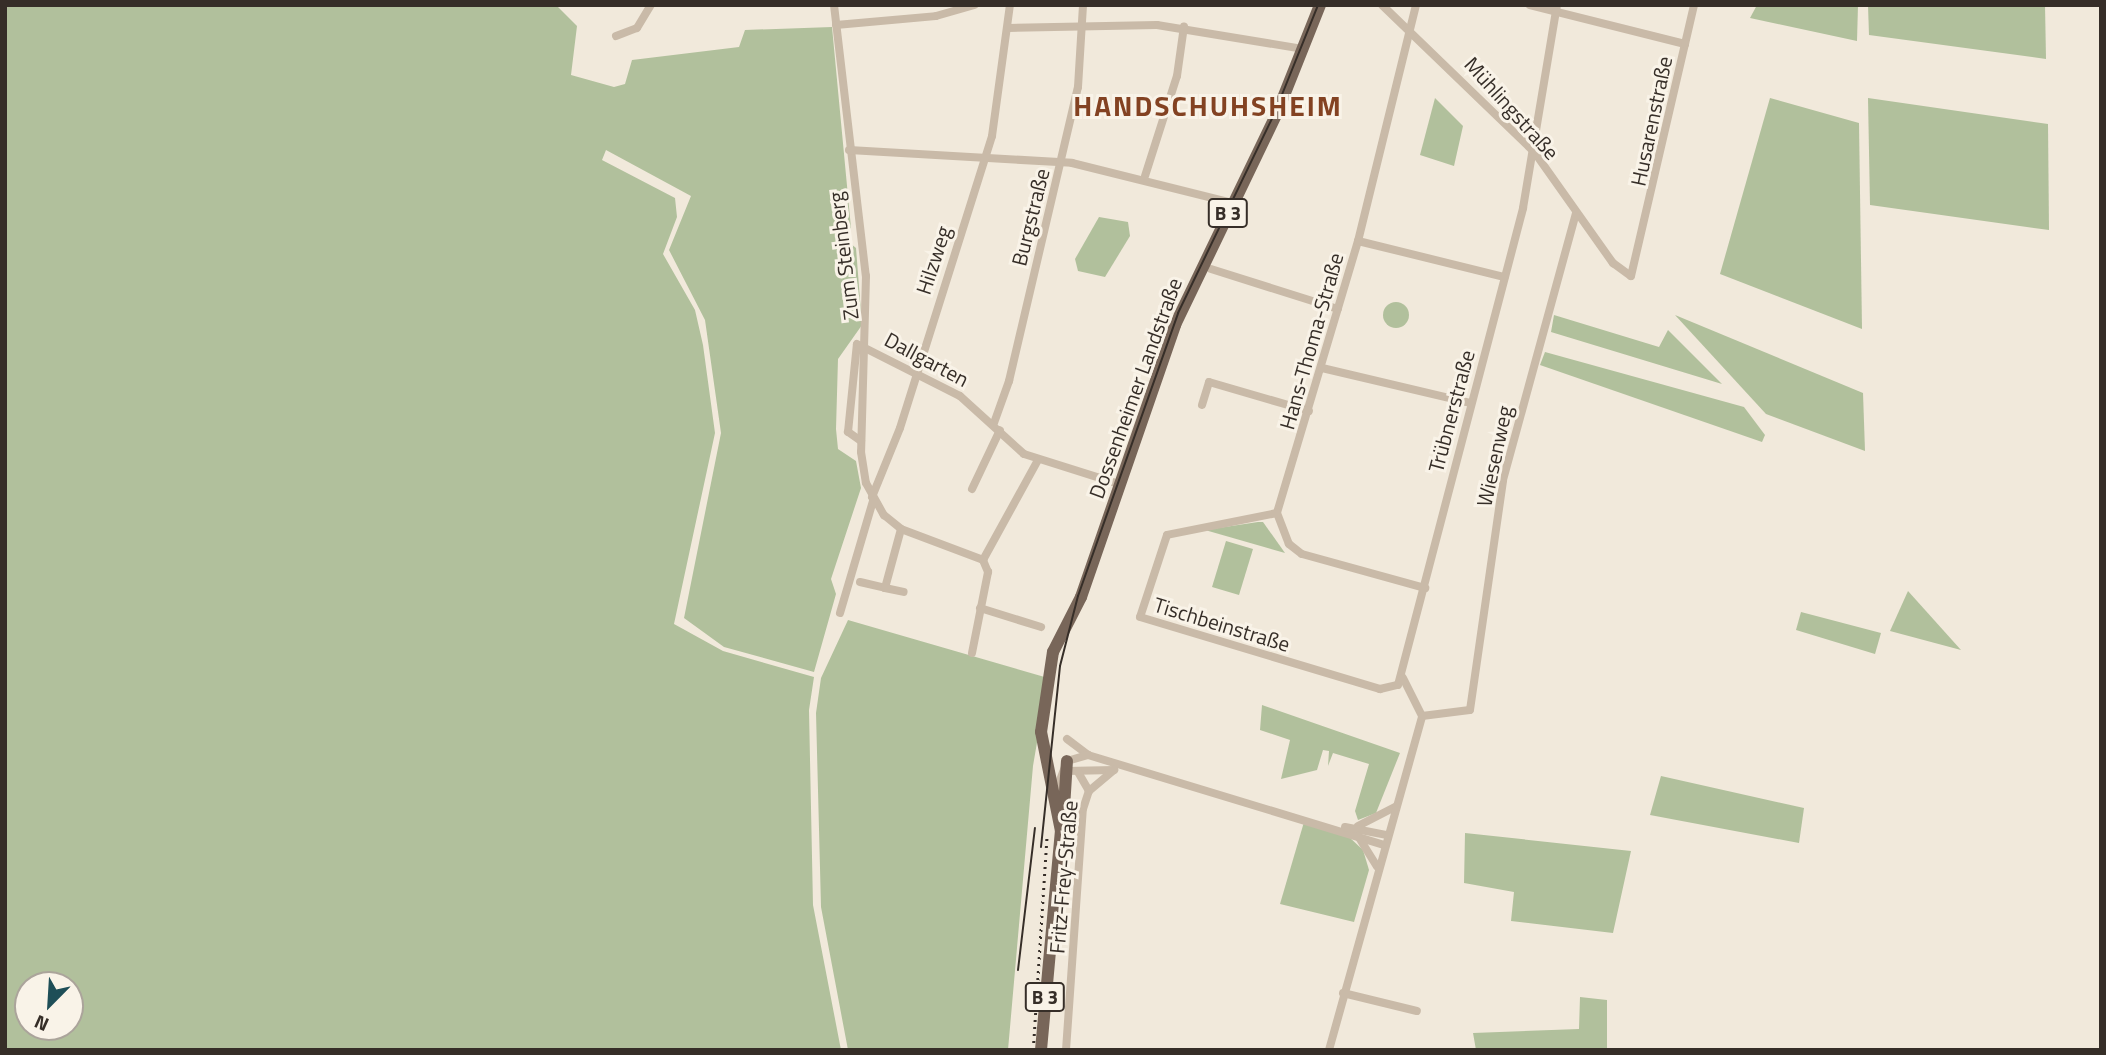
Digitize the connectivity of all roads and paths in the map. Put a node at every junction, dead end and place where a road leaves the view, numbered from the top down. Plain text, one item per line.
1 (651, 5) edge
2 (834, 5) edge
3 (974, 5) edge
4 (1010, 5) edge
5 (1083, 5) edge
6 (1320, 5) edge
7 (1382, 5) edge
8 (1416, 5) edge
9 (1530, 5) edge
10 (1694, 5) edge
11 (1556, 9) edge
12 (836, 25) junction
13 (1084, 26) junction
14 (1184, 26) junction
15 (1009, 27) junction
16 (1410, 27) junction
17 (616, 36) dead end
18 (1685, 44) junction
19 (1304, 49) junction
20 (849, 150) junction
21 (1535, 153) junction
22 (985, 156) junction
23 (1061, 161) junction
24 (1146, 176) junction
25 (1233, 202) junction
26 (1576, 213) junction
27 (1357, 241) junction
28 (1211, 269) dead end
29 (1631, 276) joint
30 (1505, 277) junction
31 (1338, 310) junction
32 (868, 347) junction
33 (1322, 368) junction
34 (915, 371) junction
35 (1470, 403) junction
36 (1202, 405) dead end
37 (1309, 411) junction
38 (997, 427) junction
39 (861, 441) junction
40 (1038, 460) junction
41 (1119, 484) junction
42 (972, 489) dead end
43 (873, 499) junction
44 (1277, 513) junction
45 (901, 529) junction
46 (982, 560) junction
47 (860, 582) dead end
48 (885, 588) junction
49 (1425, 588) junction
50 (904, 592) dead end
51 (980, 608) junction
52 (840, 613) dead end
53 (1041, 627) dead end
54 (972, 653) dead end
55 (1403, 678) junction
56 (1042, 713) junction
57 (1422, 716) junction
58 (1068, 739) dead end
59 (1088, 755) junction
60 (1068, 768) junction
61 (1114, 770) junction
62 (1138, 772) junction
63 (1089, 791) junction
64 (1055, 793) junction
65 (1395, 807) junction
66 (1060, 831) junction
67 (1356, 831) junction
68 (1387, 835) junction
69 (1384, 845) junction
70 (1377, 868) junction
71 (1343, 993) junction
72 (1417, 1011) dead end
73 (1041, 1050) edge
74 (1066, 1050) edge
75 (1329, 1050) edge

1 - 17 street
2 - 12 street, Zum Steinberg
3 - 12 street
4 - 15 street, Hilzweg
5 - 13 street, Burgstraße
6 - 19 main road, Dossenheimer Landstraße / B 3
7 - 16 street, Mühlingstraße
8 - 16 street, Hans-Thoma-Straße
9 - 11 street, Husarenstraße
10 - 18 street
11 - 18 street, Husarenstraße
11 - 21 street, Trübnerstraße
12 - 20 street, Zum Steinberg
13 - 14 street
13 - 15 street
13 - 23 street, Burgstraße
14 - 19 street
14 - 24 street
15 - 22 street, Hilzweg
16 - 21 street, Mühlingstraße
16 - 27 street, Hans-Thoma-Straße
18 - 29 street, Husarenstraße
19 - 25 main road, Dossenheimer Landstraße / B 3
20 - 22 street
20 - 32 street, Zum Steinberg
21 - 26 street, Mühlingstraße
21 - 30 street, Trübnerstraße
22 - 23 street
22 - 34 street, Hilzweg
23 - 24 street
23 - 38 street, Burgstraße
24 - 25 street
25 - 41 main road, Dossenheimer Landstraße / B 3
26 - 29 street, Mühlingstraße
26 - 57 street, Wiesenweg
27 - 30 street
27 - 31 street, Hans-Thoma-Straße
28 - 31 street
30 - 35 street, Trübnerstraße
31 - 33 street, Hans-Thoma-Straße
32 - 34 street, Dallgarten
32 - 39 street, Zum Steinberg
32 - 39 street, Dallgarten
33 - 35 street
33 - 37 street, Hans-Thoma-Straße
34 - 38 street, Dallgarten
34 - 43 street, Hilzweg
35 - 49 street, Trübnerstraße
36 - 37 street
37 - 44 street, Hans-Thoma-Straße
38 - 40 street
38 - 42 street, Burgstraße
39 - 43 street, Zum Steinberg
40 - 41 street
40 - 46 street
41 - 56 main road, Dossenheimer Landstraße / B 3
43 - 45 street
43 - 52 street, Zum Steinberg
44 - 49 street
44 - 55 street, Tischbeinstraße
45 - 46 street
45 - 48 street
46 - 51 street
47 - 48 street
48 - 50 street
49 - 55 street, Trübnerstraße
51 - 53 street
51 - 54 street
55 - 57 street
56 - 60 main road, Dossenheimer Landstraße / B 3
56 - 64 main road, Dossenheimer Landstraße / B 3
57 - 65 street
58 - 59 street, Fritz-Frey-Straße
59 - 60 street
59 - 62 street, Fritz-Frey-Straße
60 - 61 street, Fritz-Frey-Straße
60 - 63 street, Fritz-Frey-Straße
60 - 64 street, Dossenheimer Landstraße
60 - 66 main road, Dossenheimer Landstraße / B 3
61 - 62 street, Fritz-Frey-Straße
61 - 63 street, Fritz-Frey-Straße
62 - 67 street, Fritz-Frey-Straße
63 - 74 street, Fritz-Frey-Straße
64 - 66 main road, Dossenheimer Landstraße / B 3
65 - 67 street, Fritz-Frey-Straße
65 - 68 street
66 - 73 main road, Dossenheimer Landstraße / B 3
67 - 68 street, Fritz-Frey-Straße
67 - 69 street, Fritz-Frey-Straße
67 - 70 street
68 - 69 street
69 - 70 street
70 - 71 street
71 - 72 street
71 - 75 street

